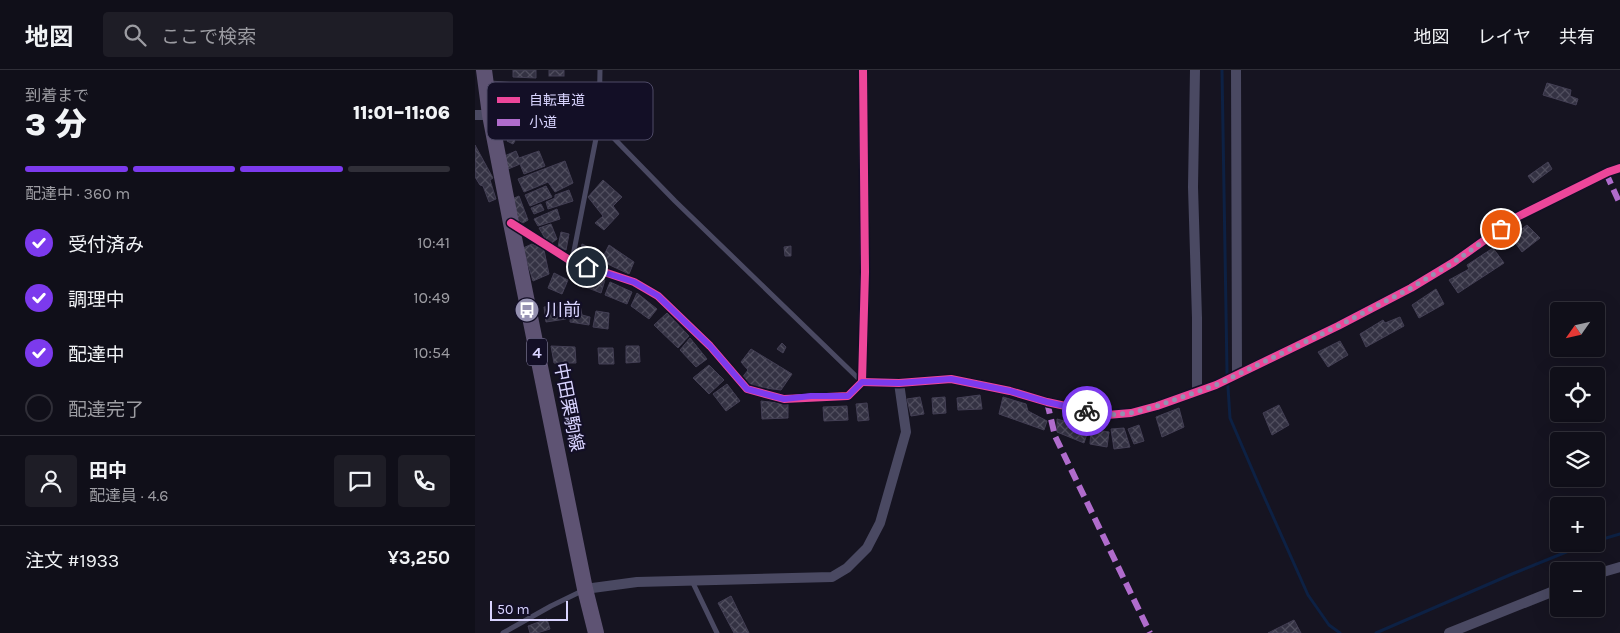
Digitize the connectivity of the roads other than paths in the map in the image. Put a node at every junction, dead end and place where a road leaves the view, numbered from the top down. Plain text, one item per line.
1 (484, 70) edge
2 (863, 70) edge
3 (1195, 70) edge
4 (1236, 70) edge
5 (483, 115) edge
6 (487, 130) edge
7 (489, 140) edge
8 (596, 140) edge
9 (616, 140) edge
10 (1620, 168) edge
11 (511, 223) junction
12 (571, 262) junction
13 (1236, 376) junction
14 (862, 382) junction
15 (899, 383) junction
16 (1197, 391) junction
17 (1620, 567) edge
18 (1605, 571) edge
19 (691, 581) junction
20 (585, 589) junction
21 (1550, 593) edge
22 (503, 633) edge
23 (596, 633) edge
24 (717, 633) edge
25 (1449, 633) edge

1 - 5 main road, 中田栗駒線 / 4
2 - 14 street
3 - 16 street
4 - 13 street
5 - 6 main road, 中田栗駒線 / 4
7 - 11 main road, 中田栗駒線 / 4
8 - 12 lane
9 - 14 lane
10 - 13 street
11 - 12 street
11 - 20 main road, 中田栗駒線 / 4
12 - 14 street
13 - 16 street
14 - 15 street
15 - 16 street
15 - 19 street
17 - 18 street
19 - 20 street
19 - 24 lane
20 - 22 lane
20 - 23 main road, 中田栗駒線 / 4
21 - 25 street

